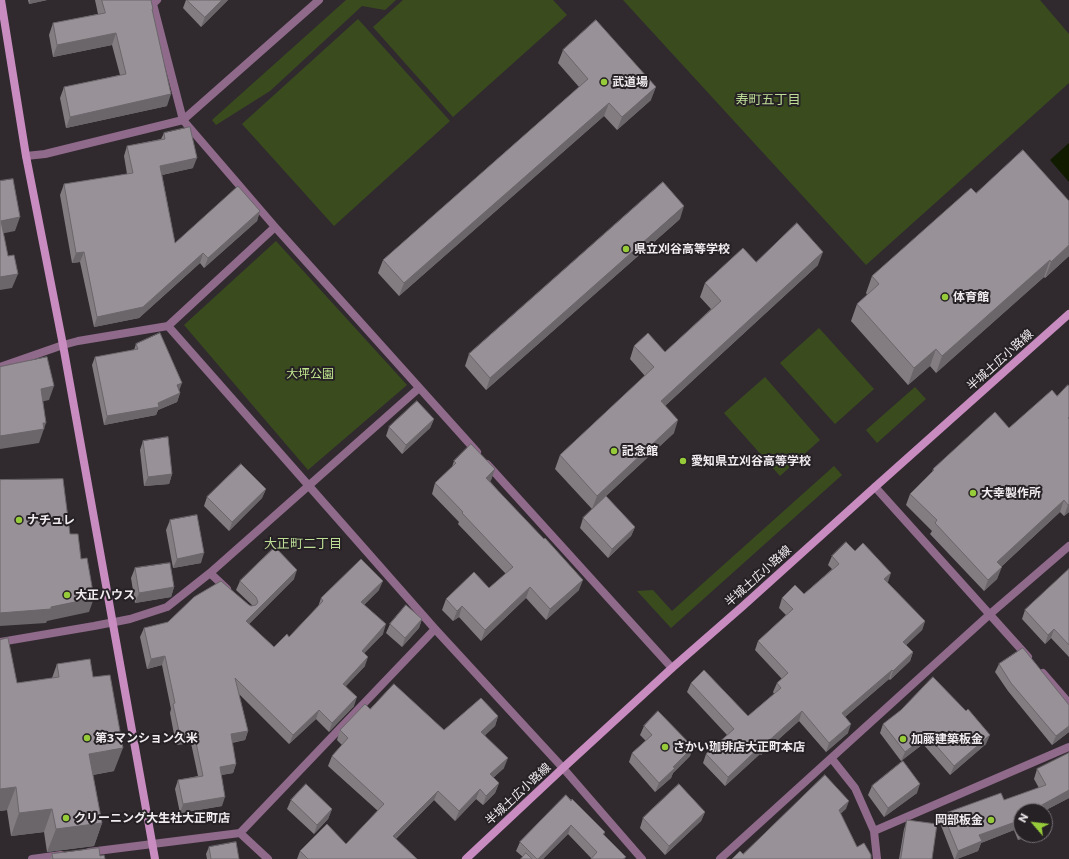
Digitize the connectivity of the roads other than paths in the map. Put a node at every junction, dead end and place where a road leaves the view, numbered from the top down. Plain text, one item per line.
1 (1, 0) edge
2 (157, 0) edge
3 (319, 0) edge
4 (183, 120) junction
5 (26, 156) junction
6 (275, 227) junction
7 (1069, 314) edge
8 (168, 326) junction
9 (63, 345) junction
10 (0, 367) edge
11 (419, 388) junction
12 (309, 486) junction
13 (875, 487) junction
14 (1069, 546) edge
15 (210, 573) junction
16 (232, 594) edge
17 (990, 614) junction
18 (112, 622) junction
19 (435, 629) junction
20 (0, 642) edge
21 (672, 668) junction
22 (1069, 703) edge
23 (1069, 748) edge
24 (832, 759) junction
25 (563, 768) junction
26 (874, 832) junction
27 (240, 833) junction
28 (152, 844) junction
29 (32, 859) edge
30 (155, 859) edge
31 (268, 859) edge
32 (466, 859) edge
33 (642, 859) edge
34 (720, 859) edge
35 (877, 859) edge

1 - 5 street
2 - 4 street
3 - 4 street
4 - 5 street
4 - 6 street
5 - 9 street
6 - 8 street
6 - 11 street
7 - 13 street, 半城土広小路線
8 - 9 street
8 - 12 street
9 - 10 street
9 - 18 street
11 - 12 street
11 - 21 street
12 - 15 street
12 - 19 street
13 - 17 street
13 - 21 street, 半城土広小路線
14 - 17 street
15 - 16 street
15 - 18 street
17 - 22 street
17 - 24 street
18 - 20 street
18 - 28 street
19 - 25 street
19 - 27 street
21 - 25 street, 半城土広小路線
23 - 26 street
24 - 26 street
24 - 34 street
25 - 32 street, 半城土広小路線
25 - 33 street
26 - 35 street
27 - 28 street
27 - 31 street
28 - 29 street
28 - 30 street

